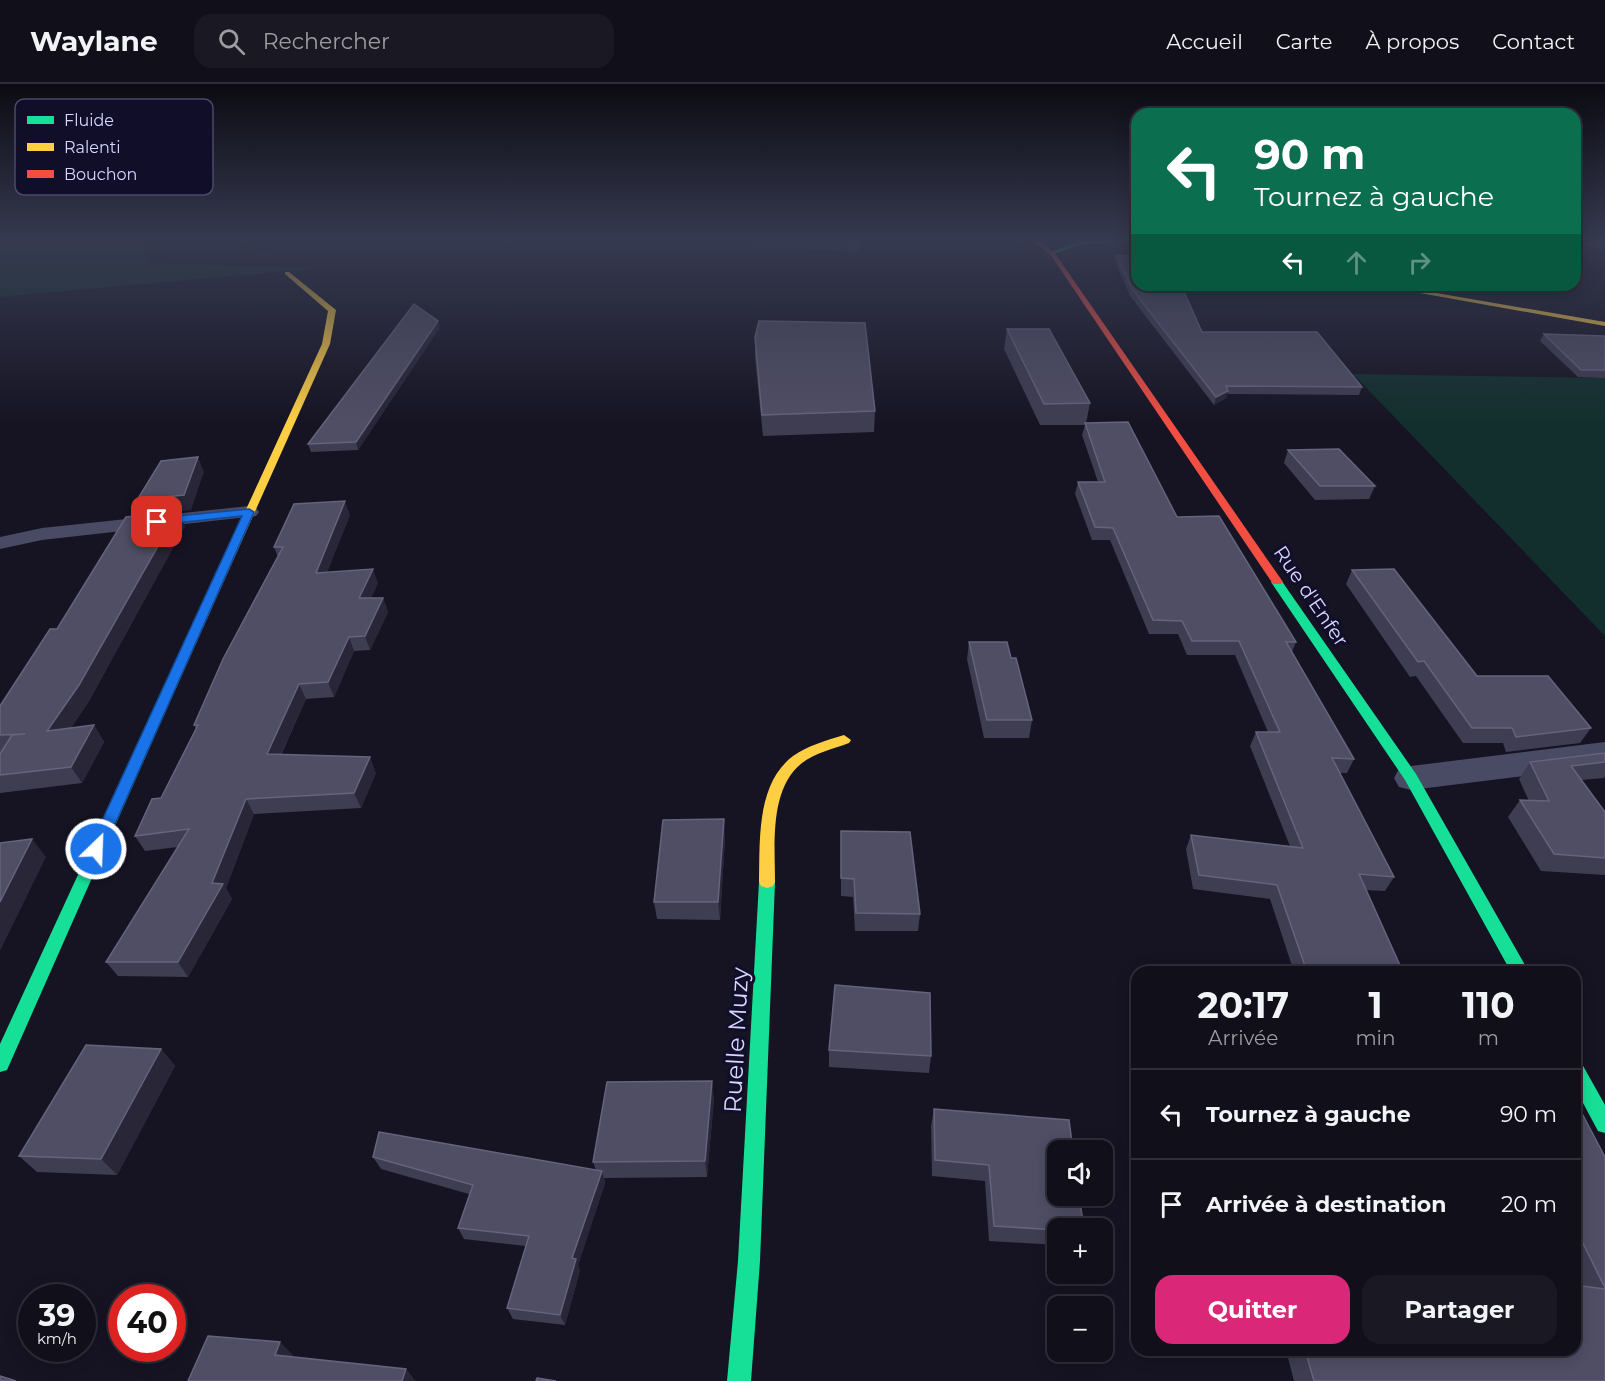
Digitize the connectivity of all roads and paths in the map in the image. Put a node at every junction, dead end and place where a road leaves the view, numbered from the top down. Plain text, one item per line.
1 (322, 302) edge
2 (1085, 302) edge
3 (1474, 302) edge
4 (1605, 324) edge
5 (249, 512) junction
6 (0, 543) edge
7 (844, 740) dead end
8 (1605, 754) edge
9 (1411, 778) junction
10 (1517, 966) edge
11 (0, 1064) edge
12 (1581, 1081) edge
13 (1605, 1124) edge
14 (739, 1381) edge

1 - 5 street
2 - 9 street, Rue d'Enfer
3 - 4 street
5 - 6 lane
5 - 11 street
7 - 14 street, Ruelle Muzy
8 - 9 street
9 - 10 street, Rue d'Enfer
12 - 13 street

